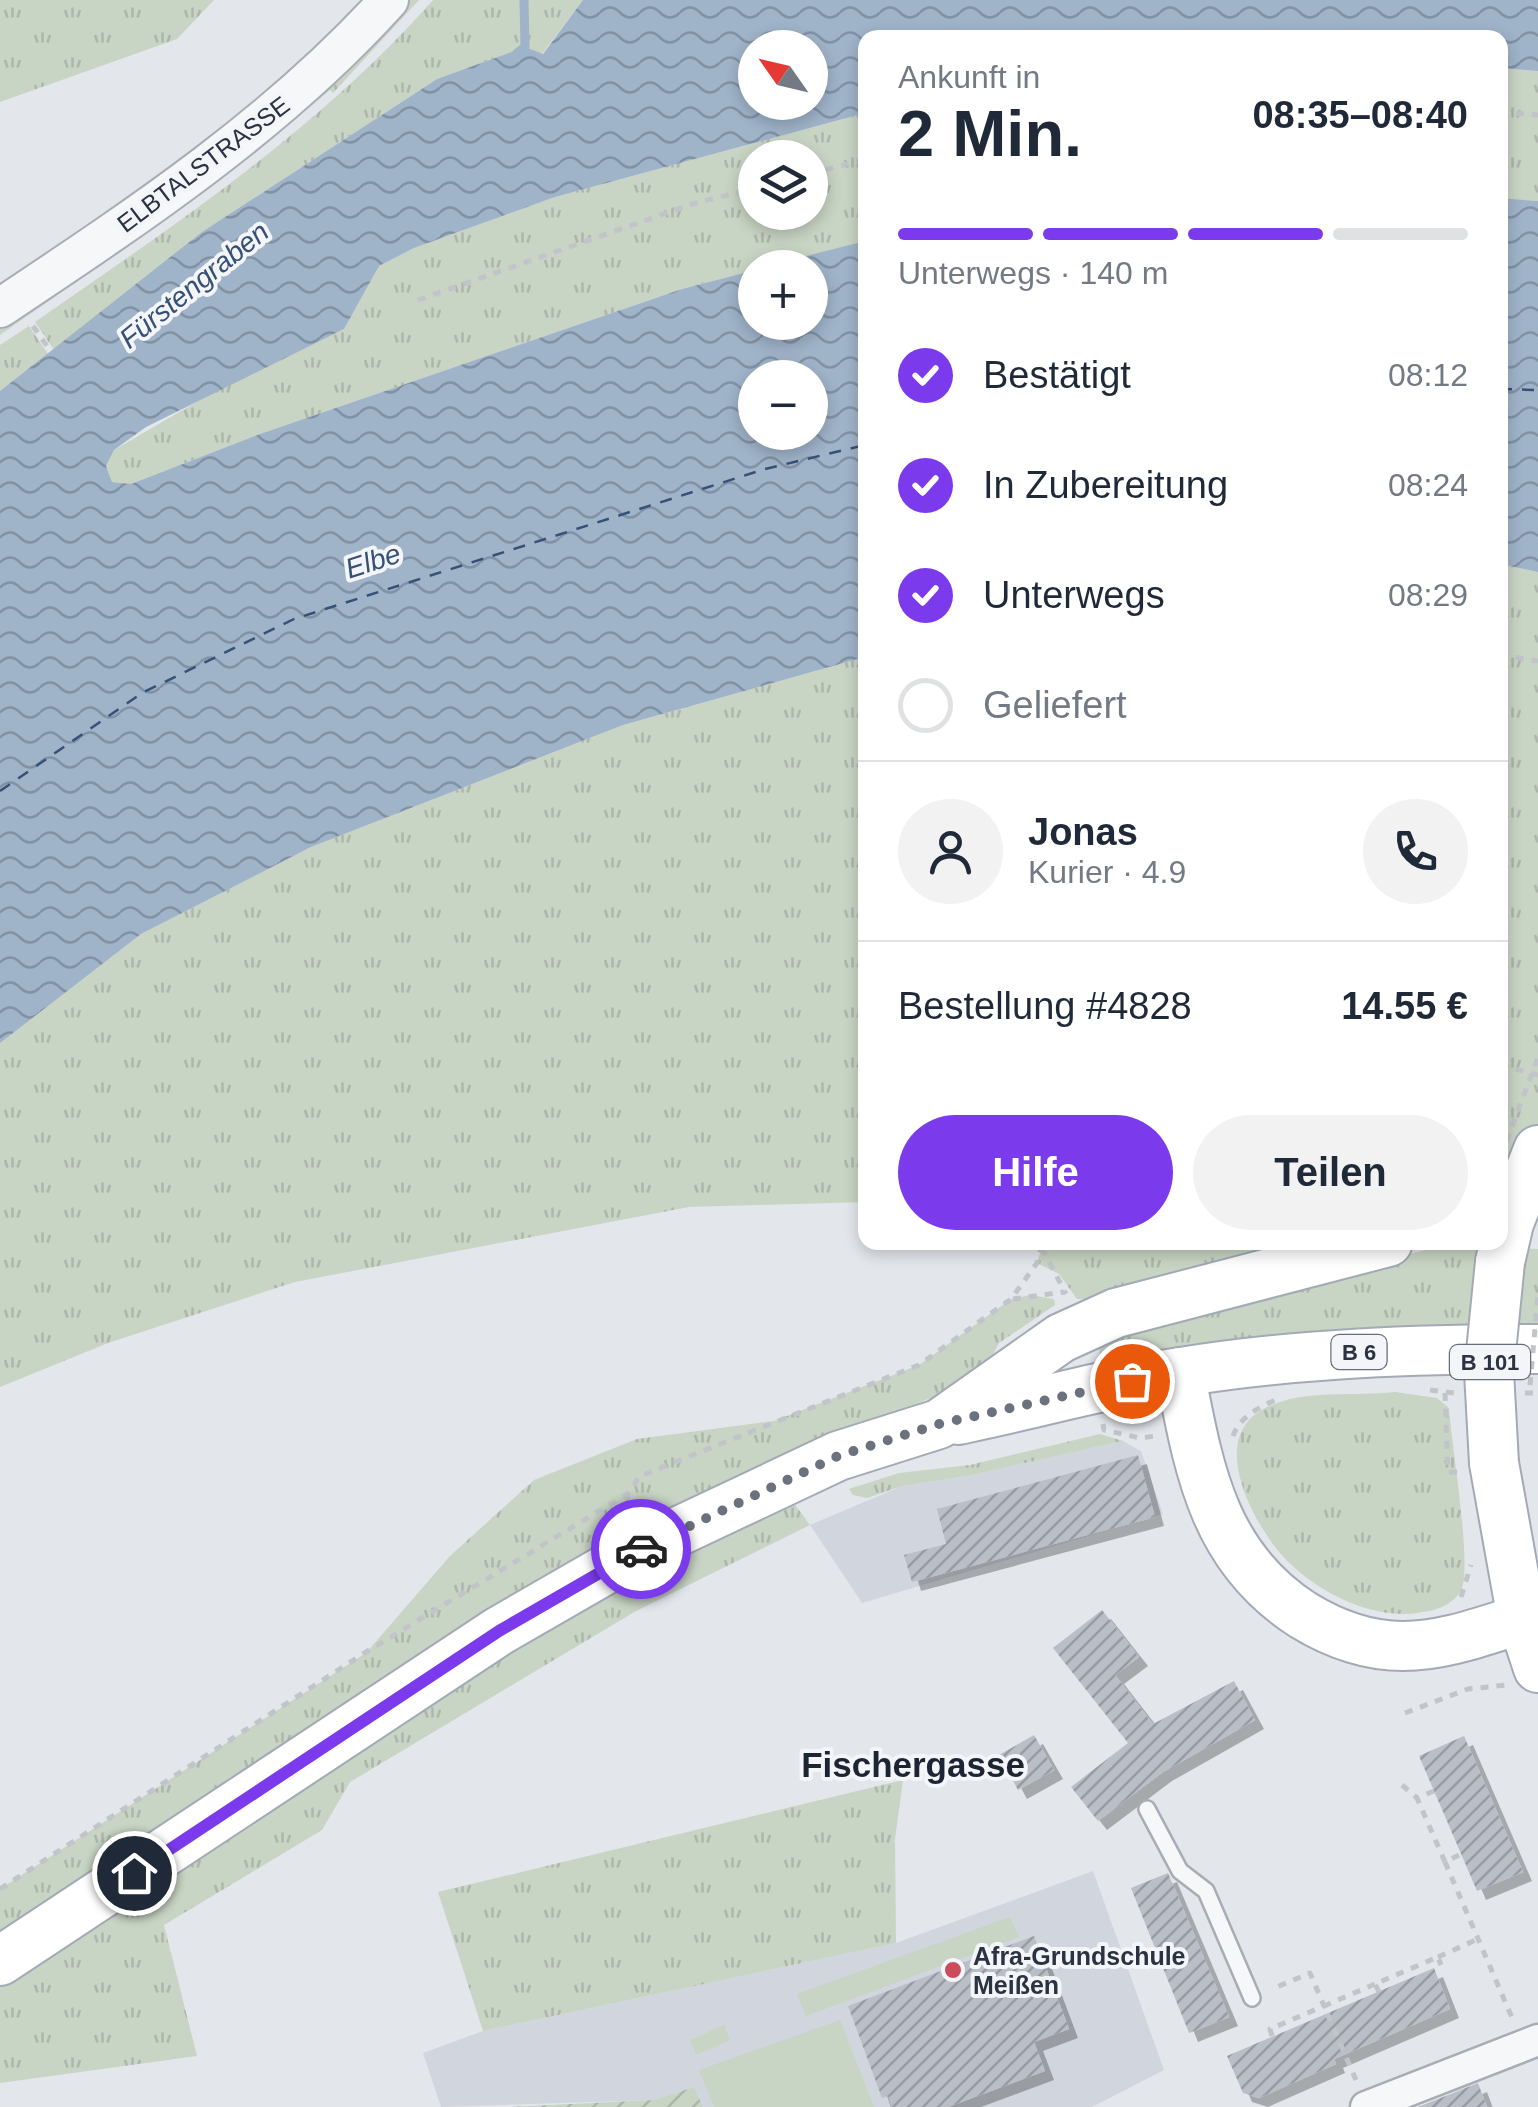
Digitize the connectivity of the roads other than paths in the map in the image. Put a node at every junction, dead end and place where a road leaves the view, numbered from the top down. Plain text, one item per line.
1 (389, 0) edge
2 (14, 314) edge
3 (1524, 1158) edge
4 (1512, 1235) edge
5 (1357, 1250) edge
6 (1538, 1349) edge
7 (1180, 1372) junction
8 (939, 1424) junction
9 (1522, 1619) junction
10 (1525, 1676) edge
11 (1147, 1809) dead end
12 (0, 1960) edge
13 (1252, 1998) road end
14 (1531, 2043) edge
15 (1366, 2107) edge

1 - 2 street, ELBTALSTRASSE
3 - 4 main road, B 101
4 - 9 main road, B 101, bridge
5 - 8 main road
6 - 7 main road, B 6
7 - 8 main road, B 6
7 - 9 main road
8 - 12 main road, B 6
9 - 10 main road, B 101
11 - 13 lane
14 - 15 street

